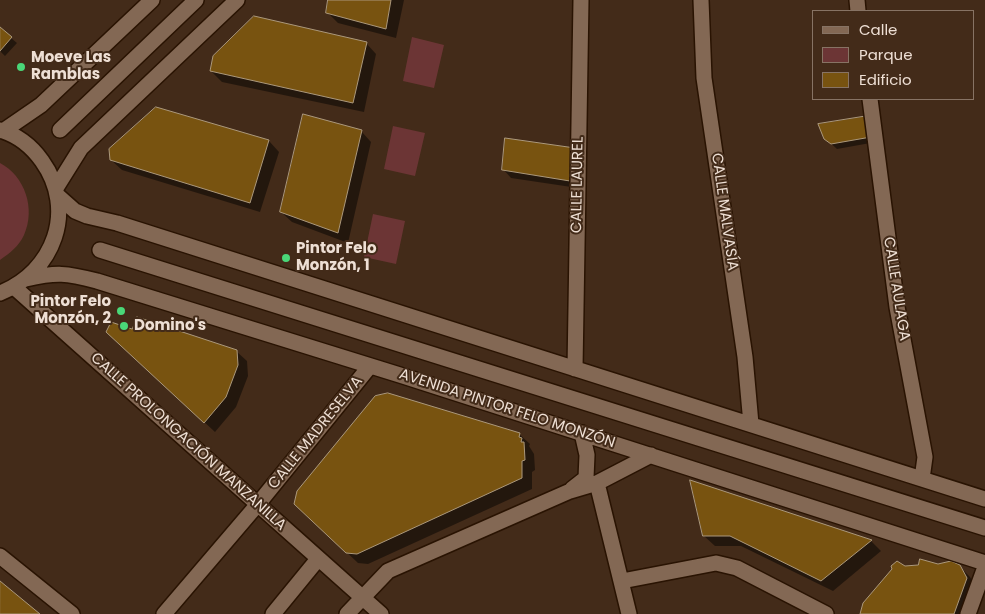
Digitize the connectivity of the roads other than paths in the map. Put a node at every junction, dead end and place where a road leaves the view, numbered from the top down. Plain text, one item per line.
1 (152, 0) edge
2 (196, 0) edge
3 (237, 0) edge
4 (581, 0) edge
5 (701, 0) edge
6 (870, 100) edge
7 (60, 130) dead end
8 (2, 131) edge
9 (56, 191) junction
10 (100, 250) dead end
11 (13, 286) edge
12 (370, 366) junction
13 (575, 369) junction
14 (751, 424) junction
15 (582, 433) junction
16 (651, 455) junction
17 (922, 479) junction
18 (597, 483) junction
19 (570, 491) junction
20 (985, 498) edge
21 (258, 504) junction
22 (985, 528) edge
23 (0, 556) edge
24 (318, 559) junction
25 (985, 562) edge
26 (985, 568) edge
27 (622, 581) junction
28 (361, 597) junction
29 (799, 608) edge
30 (72, 614) edge
31 (164, 614) edge
32 (273, 614) edge
33 (347, 614) edge
34 (381, 614) edge
35 (630, 614) edge
36 (826, 614) edge
37 (968, 614) edge

1 - 8 street
2 - 7 street
3 - 9 street
4 - 13 street, CALLE LAUREL
5 - 14 street, CALLE MALVASÍA
6 - 17 street, CALLE AULAGA
8 - 9 street
9 - 11 street
9 - 13 street
10 - 22 street, AVENIDA PINTOR FELO MONZÓN
11 - 12 street, AVENIDA PINTOR FELO MONZÓN
11 - 21 street, CALLE PROLONGACIÓN MANZANILLA
12 - 15 street, AVENIDA PINTOR FELO MONZÓN
12 - 21 street, CALLE MADRESELVA
13 - 14 street
14 - 17 street
15 - 16 street, AVENIDA PINTOR FELO MONZÓN
15 - 19 street
16 - 18 street
16 - 25 street, AVENIDA PINTOR FELO MONZÓN
17 - 20 street
18 - 19 street
18 - 27 street
19 - 28 street
21 - 24 street, CALLE PROLONGACIÓN MANZANILLA
21 - 31 street, CALLE MADRESELVA
23 - 30 street
24 - 28 street, CALLE PROLONGACIÓN MANZANILLA
24 - 32 street
26 - 37 street
27 - 29 street
27 - 35 street
28 - 33 street
28 - 34 street, CALLE PROLONGACIÓN MANZANILLA
29 - 36 street

